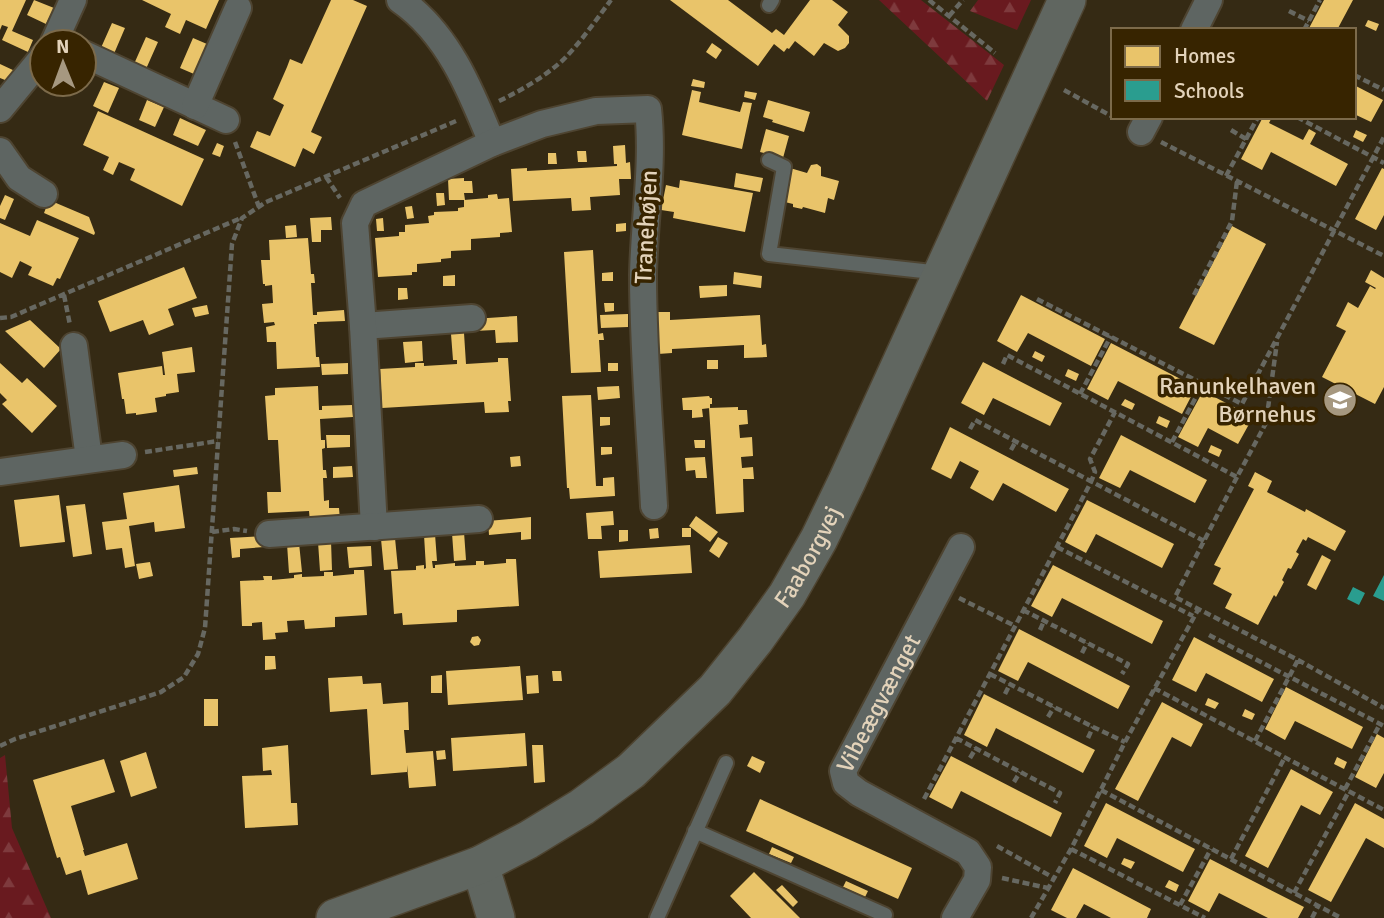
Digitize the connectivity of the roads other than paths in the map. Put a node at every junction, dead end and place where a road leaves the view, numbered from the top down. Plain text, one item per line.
1 (74, 0) edge
2 (401, 0) edge
3 (1067, 0) edge
4 (1209, 0) edge
5 (238, 8) dead end
6 (61, 28) edge
7 (1195, 28) edge
8 (98, 61) edge
9 (28, 75) edge
10 (195, 106) junction
11 (0, 109) edge
12 (226, 120) road end
13 (492, 143) junction
14 (0, 151) edge
15 (769, 160) dead end
16 (44, 194) dead end
17 (942, 273) junction
18 (472, 318) dead end
19 (363, 326) junction
20 (74, 346) dead end
21 (123, 455) road end
22 (89, 459) junction
23 (0, 472) edge
24 (654, 506) dead end
25 (479, 519) dead end
26 (374, 527) junction
27 (269, 534) road end
28 (961, 547) dead end
29 (726, 763) dead end
30 (695, 831) junction
31 (480, 865) junction
32 (885, 915) dead end
33 (335, 918) edge
34 (496, 918) edge
35 (656, 918) edge
36 (955, 918) edge

1 - 6 street
2 - 13 street
3 - 17 street, Faaborgvej
4 - 7 street
5 - 10 street
8 - 10 street
9 - 11 street
10 - 12 street
13 - 19 street, Tranehøjen
13 - 24 street, Tranehøjen
14 - 16 street
15 - 17 lane
17 - 31 street, Faaborgvej
18 - 19 street
19 - 26 street, Tranehøjen
20 - 22 street
21 - 22 street
22 - 23 street
25 - 26 street
26 - 27 street
28 - 36 street, Vibeægvænget
29 - 30 lane
30 - 32 lane
30 - 35 lane
31 - 33 street, Faaborgvej
31 - 34 street

